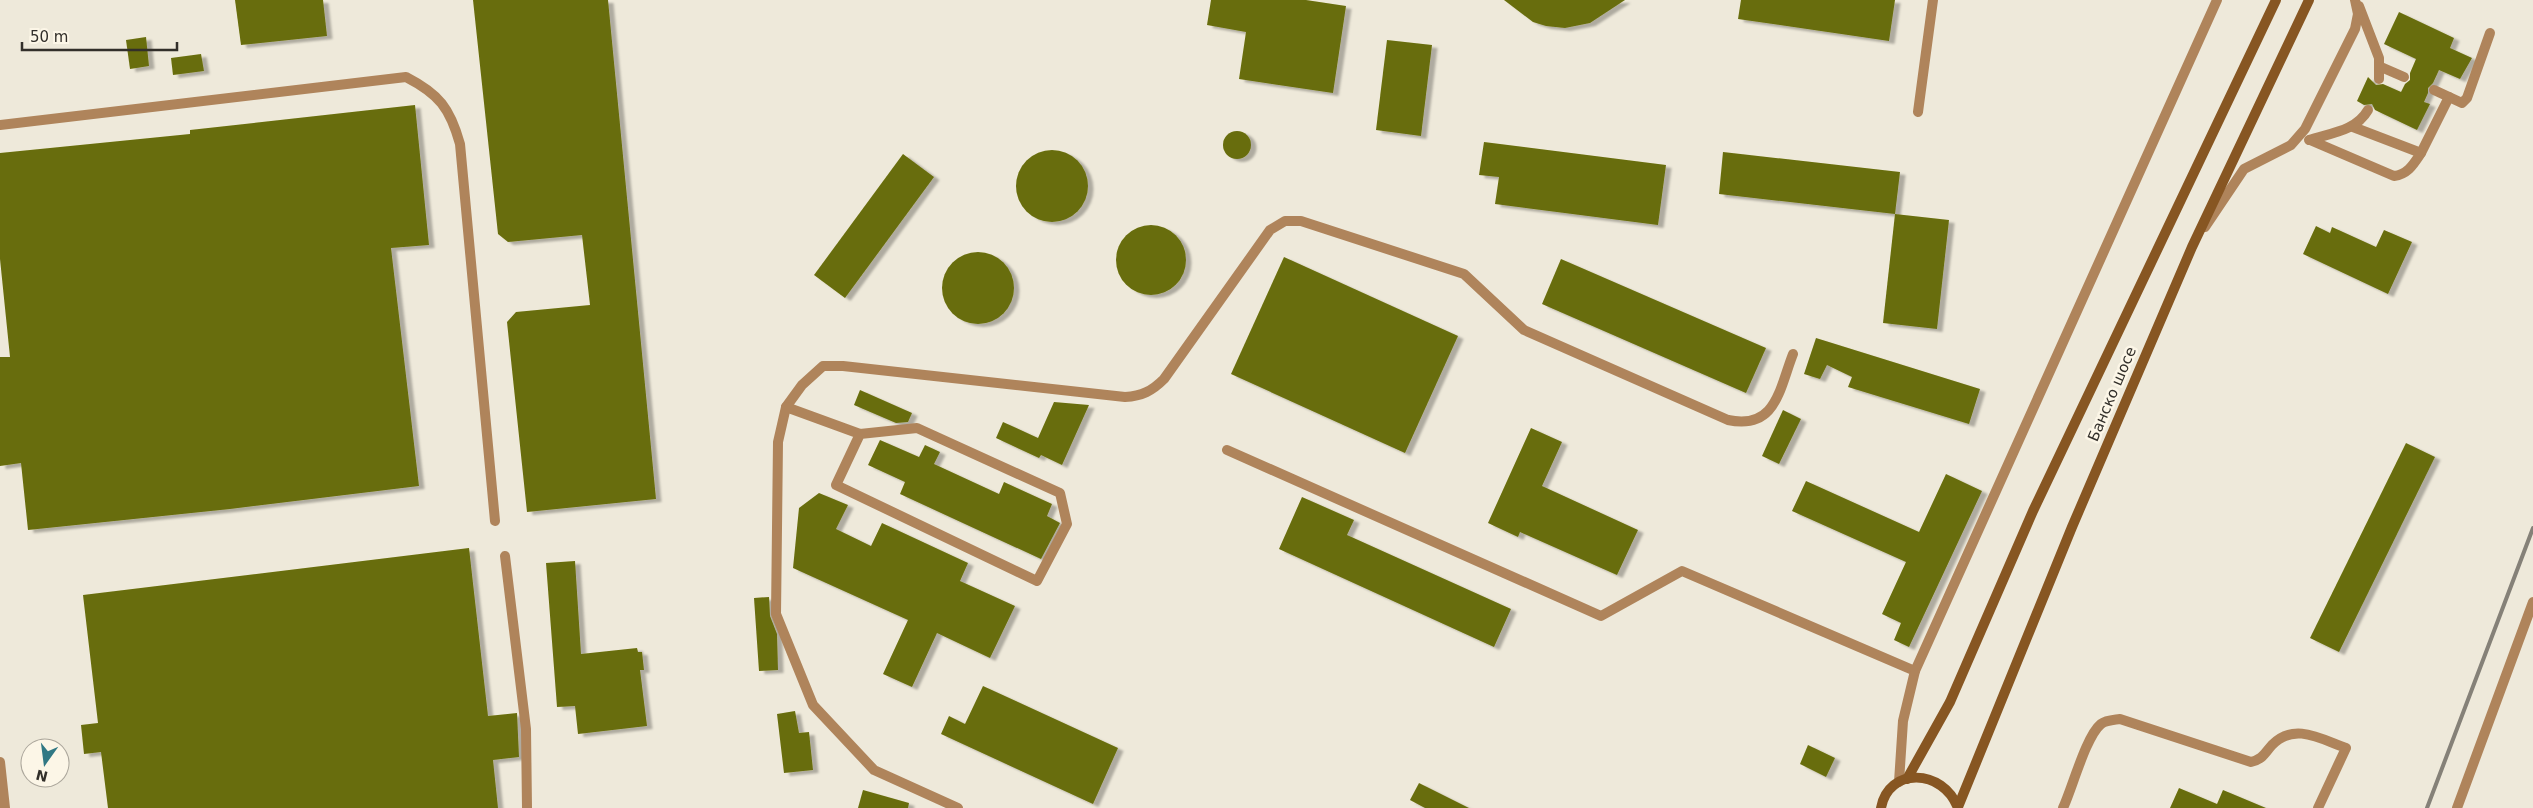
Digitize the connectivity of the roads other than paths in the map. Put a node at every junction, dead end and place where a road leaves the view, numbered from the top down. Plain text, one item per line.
1 (1933, 0) edge
2 (2216, 0) edge
3 (2276, 0) edge
4 (2309, 0) edge
5 (2356, 0) edge
6 (2490, 33) dead end
7 (2380, 66) junction
8 (2404, 77) dead end
9 (2379, 79) dead end
10 (2434, 90) dead end
11 (2448, 97) junction
12 (2368, 110) dead end
13 (1918, 112) dead end
14 (0, 125) edge
15 (2353, 127) junction
16 (2310, 140) junction
17 (2291, 145) junction
18 (2421, 153) junction
19 (2192, 247) junction
20 (1793, 354) dead end
21 (786, 407) junction
22 (860, 434) junction
23 (1227, 450) dead end
24 (494, 521) dead end
25 (505, 556) dead end
26 (2533, 602) edge
27 (1915, 671) junction
28 (0, 762) edge
29 (1903, 781) junction
30 (5, 808) edge
31 (527, 808) edge
32 (958, 808) edge
33 (1881, 808) edge
34 (1958, 808) edge
35 (2063, 808) edge
36 (2318, 808) edge
37 (2457, 808) edge

1 - 13 street
2 - 27 street
3 - 29 main road, Банско шосе
4 - 19 main road, Банско шосе
5 - 7 street
5 - 17 street
6 - 11 street
7 - 8 street
7 - 9 street
10 - 11 street
11 - 18 street
12 - 15 street
14 - 24 street
15 - 16 street
15 - 18 street
16 - 17 street
16 - 18 street
17 - 19 street
19 - 34 main road, Банско шосе
20 - 21 street
21 - 22 street
21 - 32 street
22 - 22 street
23 - 27 street
25 - 31 street
26 - 37 street
27 - 29 street
28 - 30 street
29 - 33 main road, Банско шосе
29 - 34 main road
35 - 36 street

